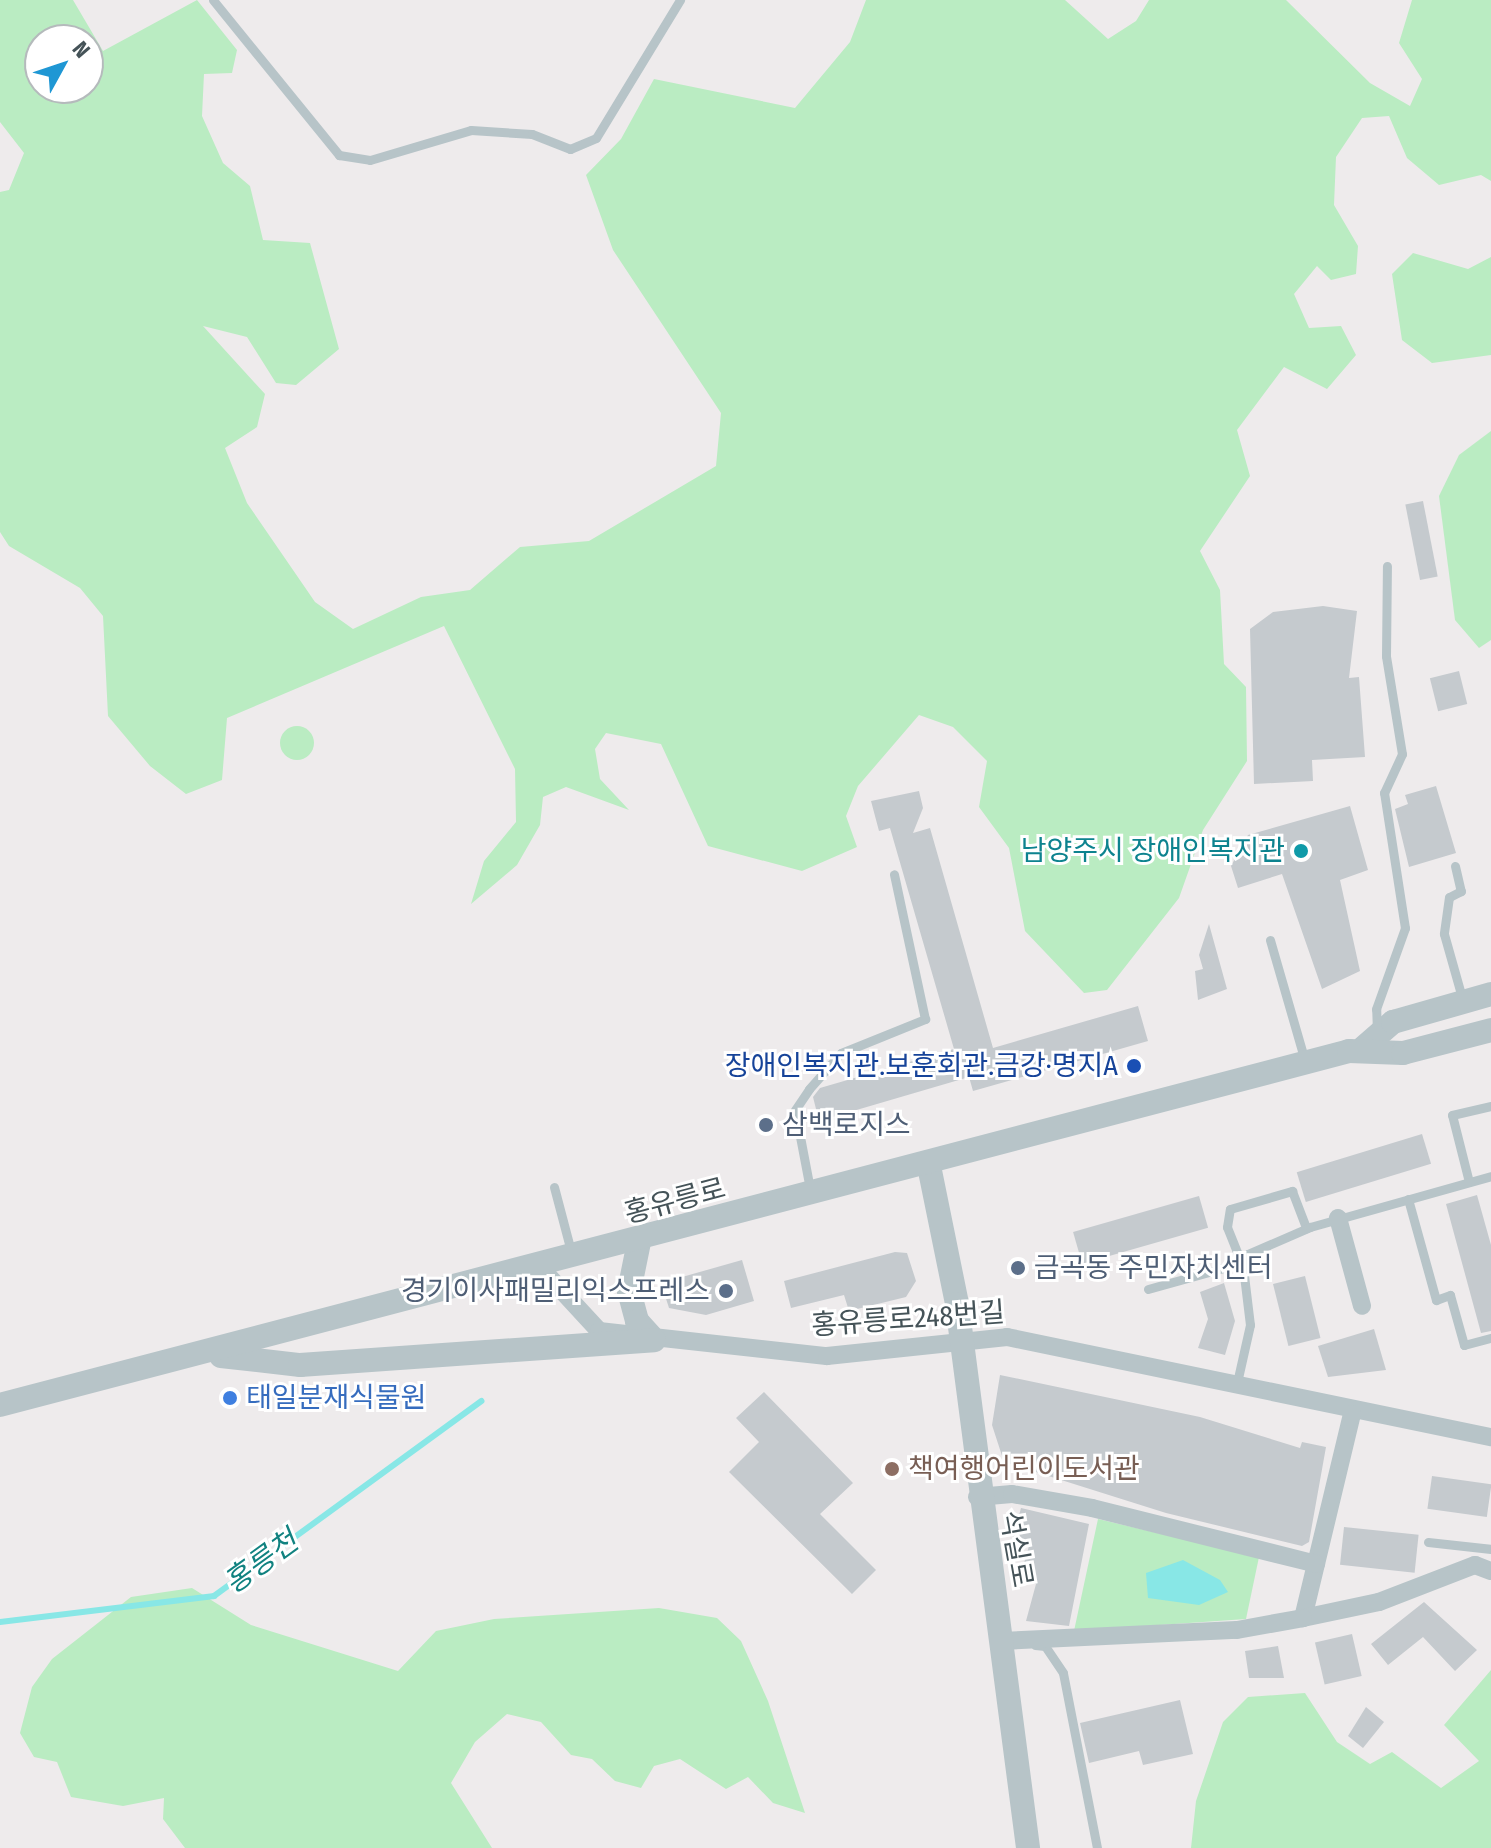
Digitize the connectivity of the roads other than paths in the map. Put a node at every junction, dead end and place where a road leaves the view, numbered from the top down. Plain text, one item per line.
1 (213, 0) edge
2 (680, 0) edge
3 (1387, 566) dead end
4 (1455, 866) dead end
5 (894, 874) dead end
6 (1270, 940) dead end
7 (1491, 994) edge
8 (1463, 1001) junction
9 (1491, 1030) edge
10 (1370, 1042) junction
11 (1306, 1064) junction
12 (1491, 1106) edge
13 (929, 1166) junction
14 (1491, 1176) edge
15 (1469, 1182) junction
16 (554, 1187) dead end
17 (811, 1197) junction
18 (1408, 1199) junction
19 (1338, 1218) junction
20 (1306, 1228) junction
21 (639, 1242) junction
22 (573, 1259) junction
23 (1242, 1265) junction
24 (540, 1267) junction
25 (1148, 1289) dead end
26 (1362, 1306) dead end
27 (960, 1338) junction
28 (1491, 1338) edge
29 (654, 1340) junction
30 (203, 1354) junction
31 (1236, 1387) junction
32 (0, 1405) edge
33 (1352, 1414) junction
34 (1491, 1437) edge
35 (977, 1497) junction
36 (1428, 1542) dead end
37 (1491, 1549) edge
38 (1316, 1564) junction
39 (1491, 1571) edge
40 (1303, 1618) junction
41 (1001, 1641) junction
42 (1028, 1848) edge
43 (1097, 1848) edge

1 - 2 lane
3 - 10 lane
4 - 8 lane
5 - 17 lane
6 - 11 lane
7 - 8 street, 홍유릉로
8 - 10 street, 홍유릉로
9 - 10 street, 홍유릉로
10 - 11 street, 홍유릉로
11 - 13 street, 홍유릉로
12 - 15 lane
13 - 17 street, 홍유릉로
13 - 27 street, 석실로
14 - 15 lane
15 - 18 lane
16 - 22 lane
17 - 21 street, 홍유릉로
18 - 19 lane
18 - 28 lane
19 - 20 lane
19 - 26 street
20 - 23 lane
20 - 23 lane
21 - 22 street, 홍유릉로
21 - 29 street
22 - 24 street, 홍유릉로
23 - 25 lane
23 - 31 lane
24 - 29 street, 홍유릉로248번길
24 - 30 street, 홍유릉로
27 - 29 street, 홍유릉로248번길
27 - 31 street, 홍유릉로248번길
27 - 35 street, 석실로
29 - 30 street
30 - 32 street, 홍유릉로
31 - 33 street, 홍유릉로248번길
33 - 34 street, 홍유릉로248번길
33 - 38 street
35 - 38 street
35 - 41 street, 석실로
36 - 37 lane
38 - 40 street
39 - 40 street
40 - 41 street
41 - 42 street, 석실로
41 - 43 lane

